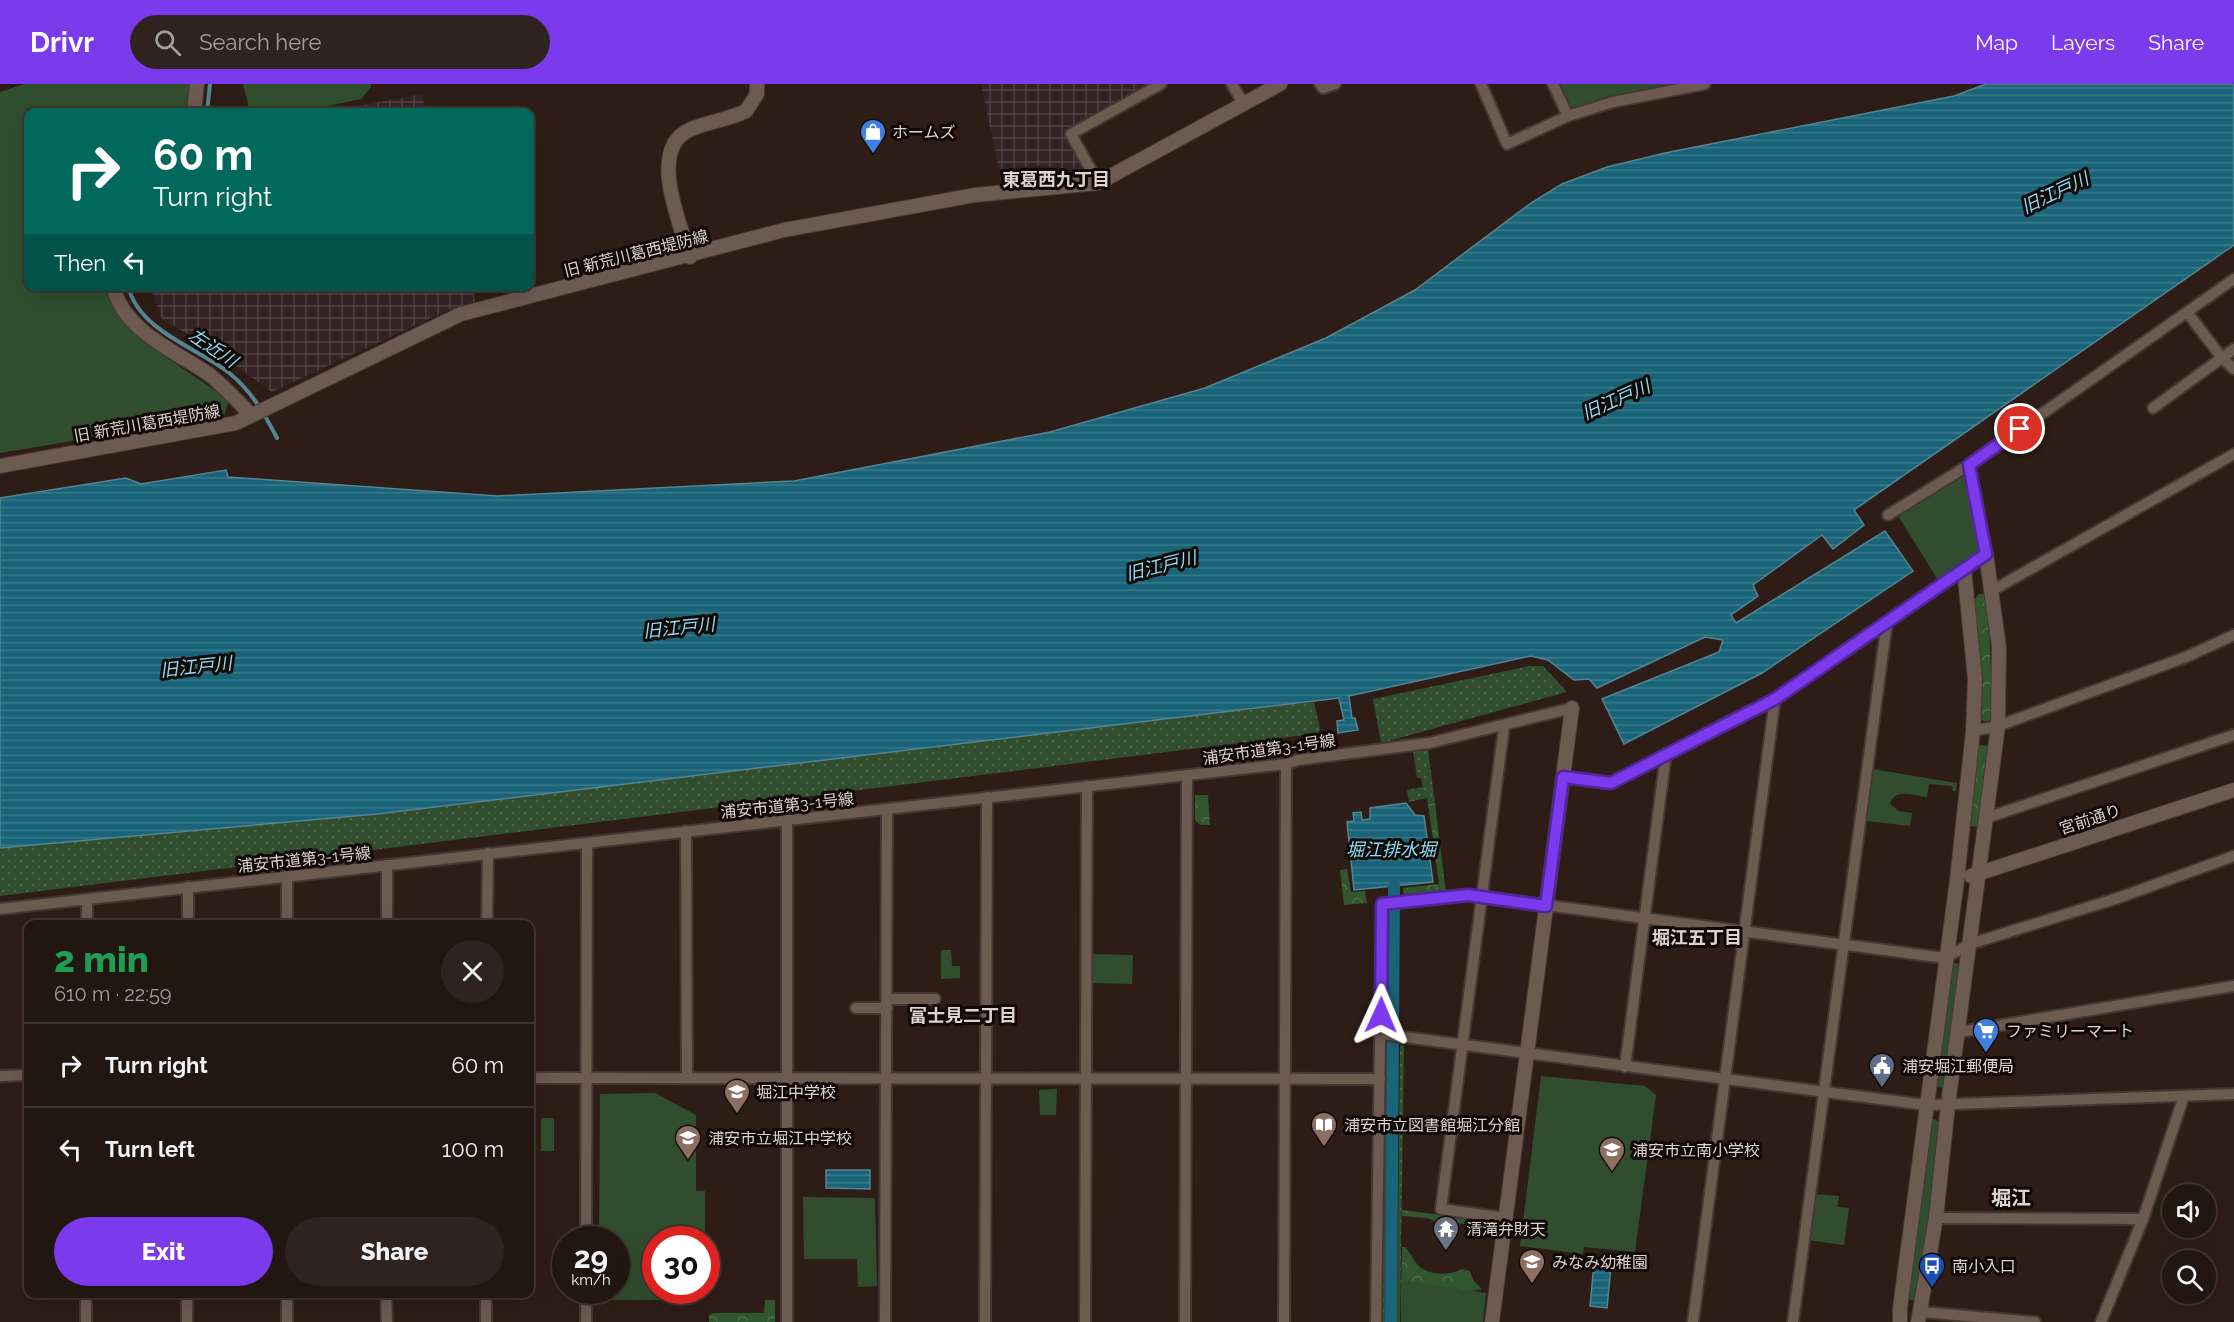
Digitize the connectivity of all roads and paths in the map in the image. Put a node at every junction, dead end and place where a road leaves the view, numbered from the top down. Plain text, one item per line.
1 (197, 84) edge
2 (757, 84) edge
3 (1161, 84) edge
4 (1232, 84) edge
5 (1280, 84) edge
6 (1320, 84) edge
7 (1335, 84) edge
8 (1481, 84) edge
9 (1553, 84) edge
10 (1705, 84) edge
11 (1681, 86) edge
12 (1244, 105) junction
13 (194, 108) edge
14 (1568, 116) junction
15 (1098, 183) junction
16 (690, 257) junction
17 (2234, 279) edge
18 (115, 291) edge
19 (2187, 312) junction
20 (2234, 349) edge
21 (2222, 358) junction
22 (2234, 369) edge
23 (2153, 408) dead end
24 (251, 415) junction
25 (2234, 454) edge
26 (1969, 465) junction
27 (0, 466) edge
28 (1888, 515) dead end
29 (1986, 554) junction
30 (1964, 569) junction
31 (1993, 590) junction
32 (1887, 622) junction
33 (2234, 635) edge
34 (1775, 699) junction
35 (1572, 708) joint
36 (1998, 726) junction
37 (1504, 727) junction
38 (1973, 731) junction
39 (2234, 735) edge
40 (1666, 754) junction
41 (1286, 764) junction
42 (1187, 775) junction
43 (1563, 777) junction
44 (1087, 786) junction
45 (2234, 790) edge
46 (987, 797) junction
47 (887, 809) junction
48 (1986, 818) junction
49 (787, 820) junction
50 (686, 831) junction
51 (587, 843) junction
52 (488, 853) junction
53 (2234, 856) edge
54 (387, 865) junction
55 (1978, 873) junction
56 (287, 876) junction
57 (1957, 880) junction
58 (188, 887) junction
59 (1482, 897) junction
60 (87, 899) junction
61 (1546, 906) junction
62 (0, 909) edge
63 (1644, 919) junction
64 (87, 920) edge
65 (188, 920) edge
66 (287, 920) edge
67 (387, 920) edge
68 (487, 920) edge
69 (1745, 932) junction
70 (1970, 944) junction
71 (1844, 945) junction
72 (1945, 958) junction
73 (2234, 986) edge
74 (935, 999) dead end
75 (887, 1004) junction
76 (856, 1008) dead end
77 (1959, 1032) junction
78 (1381, 1034) junction
79 (1463, 1044) junction
80 (1527, 1053) junction
81 (1625, 1067) junction
82 (24, 1075) edge
83 (0, 1076) edge
84 (887, 1077) junction
85 (534, 1078) edge
86 (586, 1078) junction
87 (687, 1078) junction
88 (1085, 1078) junction
89 (1185, 1078) junction
90 (1285, 1078) junction
91 (1726, 1078) junction
92 (787, 1079) junction
93 (986, 1079) junction
94 (1380, 1079) junction
95 (1824, 1093) junction
96 (2234, 1094) edge
97 (2184, 1096) junction
98 (1926, 1105) junction
99 (1948, 1105) junction
100 (1506, 1218) junction
101 (1936, 1218) junction
102 (2144, 1219) junction
103 (586, 1226) edge
104 (86, 1298) edge
105 (187, 1298) edge
106 (287, 1298) edge
107 (386, 1298) edge
108 (486, 1298) edge
109 (586, 1304) edge
110 (1920, 1317) edge
111 (86, 1322) edge
112 (187, 1322) edge
113 (287, 1322) edge
114 (387, 1322) edge
115 (486, 1322) edge
116 (586, 1322) edge
117 (787, 1322) edge
118 (885, 1322) edge
119 (985, 1322) edge
120 (1085, 1322) edge
121 (1185, 1322) edge
122 (1284, 1322) edge
123 (1376, 1322) edge
124 (1492, 1322) edge
125 (1693, 1322) edge
126 (1793, 1322) edge
127 (1900, 1322) edge
128 (2035, 1322) edge
129 (2102, 1322) edge

1 - 13 street
2 - 16 street
3 - 15 street
4 - 12 street
5 - 12 street, 旧 新荒川葛西堤防線
6 - 7 street
8 - 14 street
9 - 14 street
10 - 11 street
11 - 14 street
12 - 15 street, 旧 新荒川葛西堤防線
15 - 16 street, 旧 新荒川葛西堤防線
16 - 24 street, 旧 新荒川葛西堤防線
17 - 19 street
18 - 24 street
19 - 21 street
19 - 26 street
20 - 21 street
21 - 22 street
21 - 23 street
24 - 27 street, 旧 新荒川葛西堤防線
25 - 31 street
26 - 28 street
26 - 29 street
29 - 30 street
29 - 31 street
30 - 32 street
30 - 38 street
31 - 36 street
32 - 34 street
32 - 71 street
33 - 36 street
34 - 40 street
34 - 69 street
35 - 37 street, 浦安市道第3-1号線
35 - 43 street
36 - 38 street
36 - 48 street
37 - 41 street, 浦安市道第3-1号線
37 - 59 street
38 - 57 street
39 - 48 street
40 - 43 street
40 - 63 street
41 - 42 street, 浦安市道第3-1号線
41 - 90 street
42 - 44 street, 浦安市道第3-1号線
42 - 89 street
43 - 61 street
44 - 46 street, 浦安市道第3-1号線
44 - 88 street
45 - 55 street, 宮前通り
46 - 47 street, 浦安市道第3-1号線
46 - 93 street
47 - 49 street, 浦安市道第3-1号線
47 - 75 street
48 - 55 street
49 - 50 street, 浦安市道第3-1号線
49 - 92 street
50 - 51 street, 浦安市道第3-1号線
50 - 87 street
51 - 52 street, 浦安市道第3-1号線
51 - 86 street
52 - 54 street, 浦安市道第3-1号線
52 - 68 street
53 - 70 street
54 - 56 street, 浦安市道第3-1号線
54 - 67 street
55 - 57 street, 宮前通り
55 - 70 street
56 - 58 street, 浦安市道第3-1号線
56 - 66 street
57 - 72 street
58 - 60 street, 浦安市道第3-1号線
58 - 65 street
59 - 61 street
59 - 78 street
59 - 79 street
60 - 62 street, 浦安市道第3-1号線
60 - 64 street
61 - 63 street
61 - 80 street
63 - 69 street
63 - 81 street
69 - 71 street
69 - 91 street
70 - 72 street
70 - 77 street
71 - 72 street
71 - 95 street
72 - 98 street
73 - 77 street
74 - 75 street
75 - 76 street
75 - 84 street
77 - 99 street
78 - 79 street
78 - 94 street
79 - 80 street
79 - 100 street
80 - 81 street
80 - 100 street
81 - 91 street
82 - 83 street
84 - 92 street
84 - 93 street
84 - 118 street
85 - 86 street
86 - 87 street
86 - 103 street
87 - 92 street
88 - 89 street
88 - 93 street
88 - 120 street
89 - 90 street
89 - 121 street
90 - 94 street
90 - 122 street
91 - 95 street
91 - 125 street
92 - 117 street
93 - 119 street
94 - 123 street
95 - 98 street
95 - 126 street
96 - 97 street
97 - 99 street
97 - 102 street
98 - 99 street
98 - 127 street
99 - 101 street
100 - 124 street
101 - 102 street
101 - 110 street
102 - 129 street
104 - 111 street
105 - 112 street
106 - 113 street
107 - 114 street
108 - 115 street
109 - 116 street
110 - 128 street

